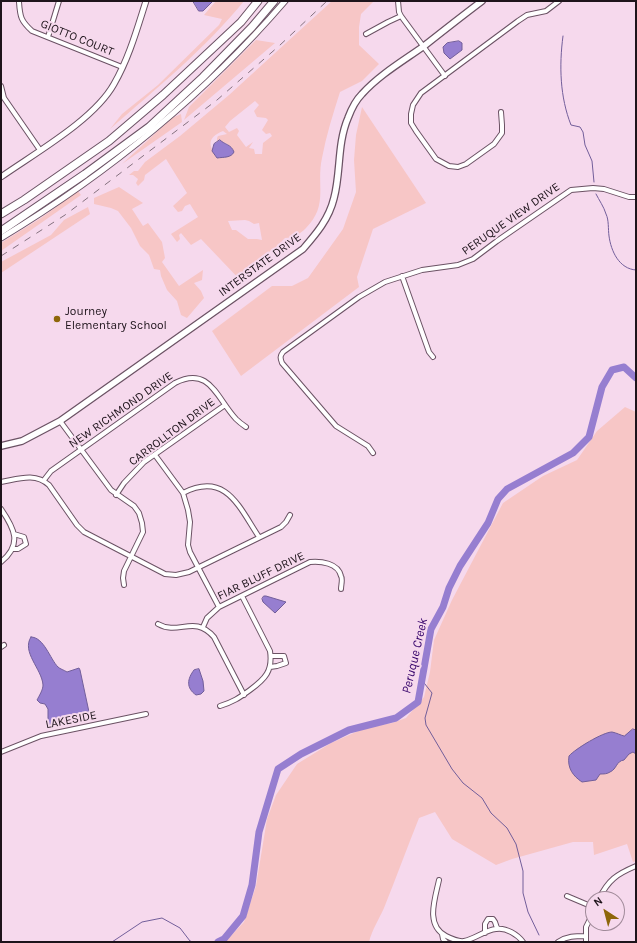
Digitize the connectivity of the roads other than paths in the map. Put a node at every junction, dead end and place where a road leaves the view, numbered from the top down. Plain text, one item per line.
1 (60, 1) edge
2 (146, 1) edge
3 (258, 1) edge
4 (274, 1) edge
5 (285, 1) edge
6 (398, 1) edge
7 (482, 1) edge
8 (559, 1) edge
9 (19, 2) dead end
10 (400, 16) junction
11 (366, 34) dead end
12 (48, 37) junction
13 (423, 46) junction
14 (122, 66) junction
15 (445, 76) junction
16 (1, 86) edge
17 (2, 92) edge
18 (501, 112) dead end
19 (40, 150) junction
20 (1, 177) edge
21 (636, 197) edge
22 (1, 214) edge
23 (1, 231) edge
24 (1, 238) edge
25 (402, 276) junction
26 (433, 357) dead end
27 (225, 405) junction
28 (60, 421) junction
29 (246, 427) dead end
30 (1, 446) edge
31 (81, 449) junction
32 (373, 453) dead end
33 (155, 455) junction
34 (44, 480) junction
35 (1, 482) edge
36 (183, 493) junction
37 (116, 495) junction
38 (1, 509) edge
39 (290, 515) dead end
40 (14, 534) junction
41 (259, 537) junction
42 (12, 549) junction
43 (131, 557) junction
44 (1, 562) edge
45 (198, 567) junction
46 (124, 585) dead end
47 (341, 589) dead end
48 (242, 596) junction
49 (219, 607) junction
50 (158, 624) dead end
51 (203, 627) junction
52 (271, 656) junction
53 (270, 667) junction
54 (244, 695) junction
55 (220, 706) dead end
56 (146, 714) dead end
57 (1, 752) edge
58 (636, 866) edge
59 (439, 880) dead end
60 (603, 891) edge
61 (567, 896) dead end
62 (585, 904) edge
63 (497, 928) junction
64 (586, 931) edge
65 (485, 933) junction
66 (442, 934) junction
67 (586, 936) junction
68 (454, 941) edge
69 (446, 942) edge
70 (523, 942) edge
71 (558, 942) edge
72 (586, 942) edge

1 - 12 street
2 - 14 street
3 - 22 highway
4 - 23 highway
5 - 24 street
6 - 10 street
7 - 13 main road, INTERSTATE DRIVE
8 - 15 street
9 - 12 street, GIOTTO COURT
10 - 11 street
10 - 13 street
12 - 14 street, GIOTTO COURT
13 - 15 street
13 - 28 main road, INTERSTATE DRIVE
14 - 19 street
15 - 18 street
16 - 17 street
17 - 19 street
19 - 20 street
21 - 25 street, PERUQUE VIEW DRIVE
25 - 26 street
25 - 32 street, PERUQUE VIEW DRIVE
27 - 29 street, NEW RICHMOND DRIVE
27 - 31 street, NEW RICHMOND DRIVE
27 - 33 street, CARROLLTON DRIVE
28 - 30 main road, INTERSTATE DRIVE
28 - 31 street
31 - 34 street, NEW RICHMOND DRIVE
31 - 37 street
33 - 36 street
33 - 37 street, CARROLLTON DRIVE
34 - 35 street
34 - 43 street
36 - 41 street
36 - 45 street
37 - 43 street
38 - 40 street
39 - 41 street
40 - 42 street
40 - 42 street
41 - 45 street
42 - 44 street
43 - 45 street
43 - 46 street
45 - 49 street
47 - 48 street, FIAR BLUFF DRIVE
48 - 49 street, FIAR BLUFF DRIVE
48 - 52 street
49 - 51 street, FIAR BLUFF DRIVE
50 - 51 street
51 - 54 street
52 - 53 street
52 - 53 street
53 - 54 street
54 - 55 street
56 - 57 street, LAKESIDE
58 - 60 street
59 - 66 street
61 - 62 street
63 - 65 street
63 - 65 street
63 - 70 street
64 - 67 street
65 - 68 street
66 - 68 street
66 - 69 street
67 - 71 street
67 - 72 street

